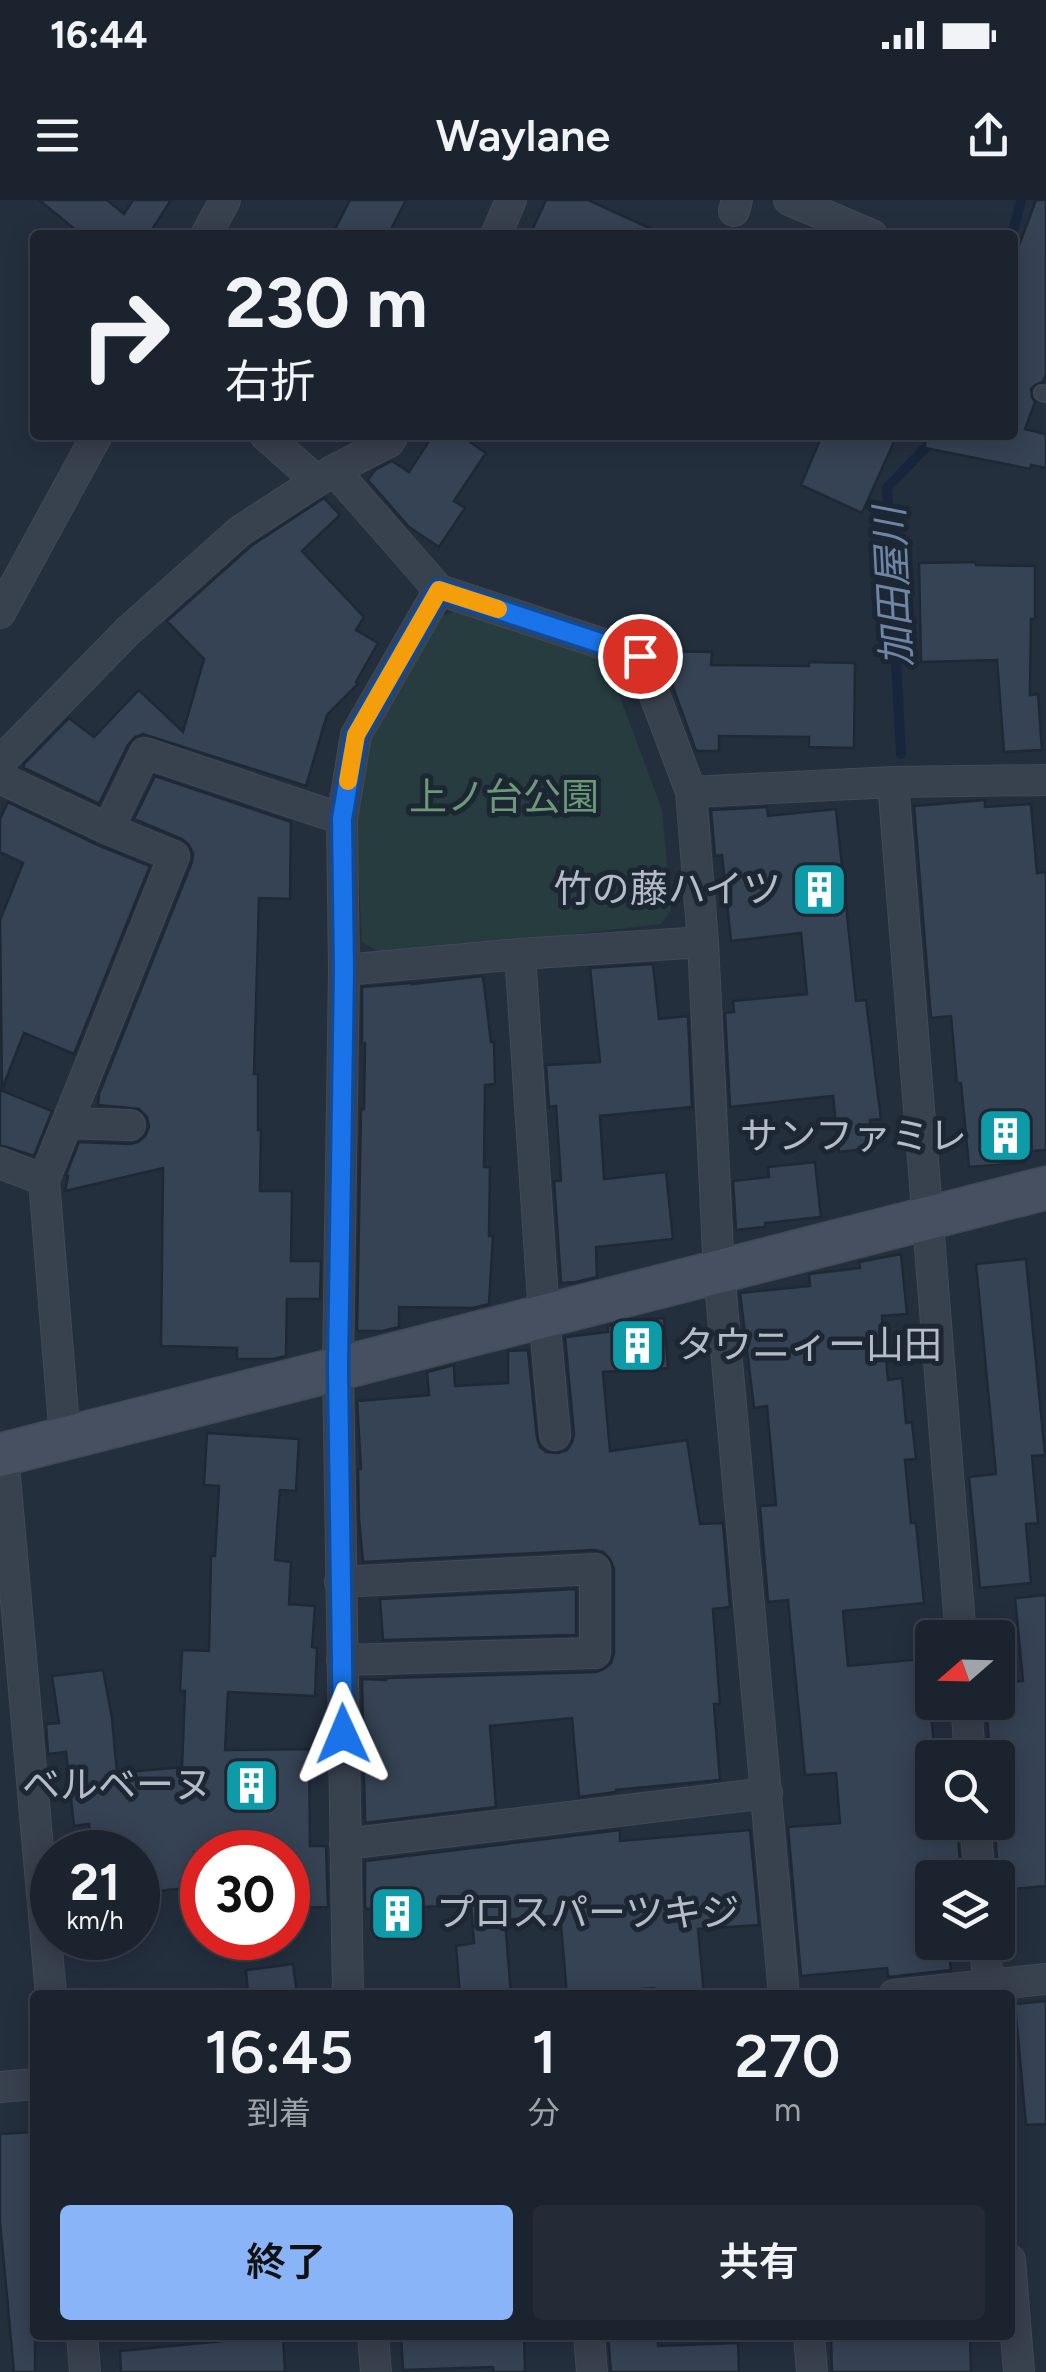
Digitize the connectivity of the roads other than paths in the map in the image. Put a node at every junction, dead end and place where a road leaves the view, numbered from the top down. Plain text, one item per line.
1 (510, 200) edge
2 (788, 200) edge
3 (498, 230) edge
4 (860, 230) edge
5 (94, 440) edge
6 (273, 440) edge
7 (390, 440) edge
8 (326, 475) junction
9 (439, 590) junction
10 (0, 613) edge
11 (0, 762) edge
12 (0, 778) edge
13 (1046, 780) edge
14 (893, 782) junction
15 (690, 792) junction
16 (342, 819) junction
17 (108, 829) junction
18 (703, 942) junction
19 (520, 954) junction
20 (344, 970) junction
21 (67, 1123) junction
22 (130, 1126) dead end
23 (0, 1163) edge
24 (44, 1180) junction
25 (1046, 1188) edge
26 (928, 1217) junction
27 (719, 1272) junction
28 (544, 1316) junction
29 (338, 1367) junction
30 (555, 1434) dead end
31 (65, 1438) junction
32 (1, 1453) edge
33 (340, 1582) junction
34 (960, 1620) edge
35 (342, 1660) junction
36 (767, 1793) junction
37 (345, 1844) junction
38 (986, 1960) edge
39 (1046, 1980) edge
40 (52, 1990) edge
41 (348, 1990) edge
42 (784, 1990) edge
43 (989, 1990) edge
44 (30, 2084) edge
45 (0, 2087) edge
46 (1015, 2322) edge
47 (82, 2340) edge
48 (373, 2340) edge
49 (589, 2340) edge
50 (809, 2340) edge
51 (85, 2372) edge
52 (376, 2372) edge
53 (592, 2372) edge
54 (812, 2372) edge
55 (1019, 2372) edge

1 - 3 street
2 - 4 street
5 - 10 street
6 - 8 street
7 - 8 street
8 - 9 street
8 - 11 street
9 - 15 street
9 - 16 street
12 - 17 street
13 - 14 street
14 - 15 street
14 - 26 street
15 - 18 street
16 - 17 street
16 - 20 street
17 - 21 street
18 - 19 street
18 - 27 street
19 - 20 street
19 - 28 street
20 - 29 street
21 - 22 street
21 - 24 street
23 - 24 street
24 - 31 street
25 - 26 street
26 - 27 street
26 - 34 street
27 - 28 street
27 - 36 street
28 - 29 street
28 - 30 street
29 - 31 street
29 - 33 street
31 - 32 street
32 - 40 street
33 - 35 street
33 - 35 street
35 - 37 street
36 - 37 street
36 - 42 street
37 - 41 street
38 - 43 street
39 - 43 street
44 - 45 street
46 - 55 street
47 - 51 street
48 - 52 street
49 - 53 street
50 - 54 street

